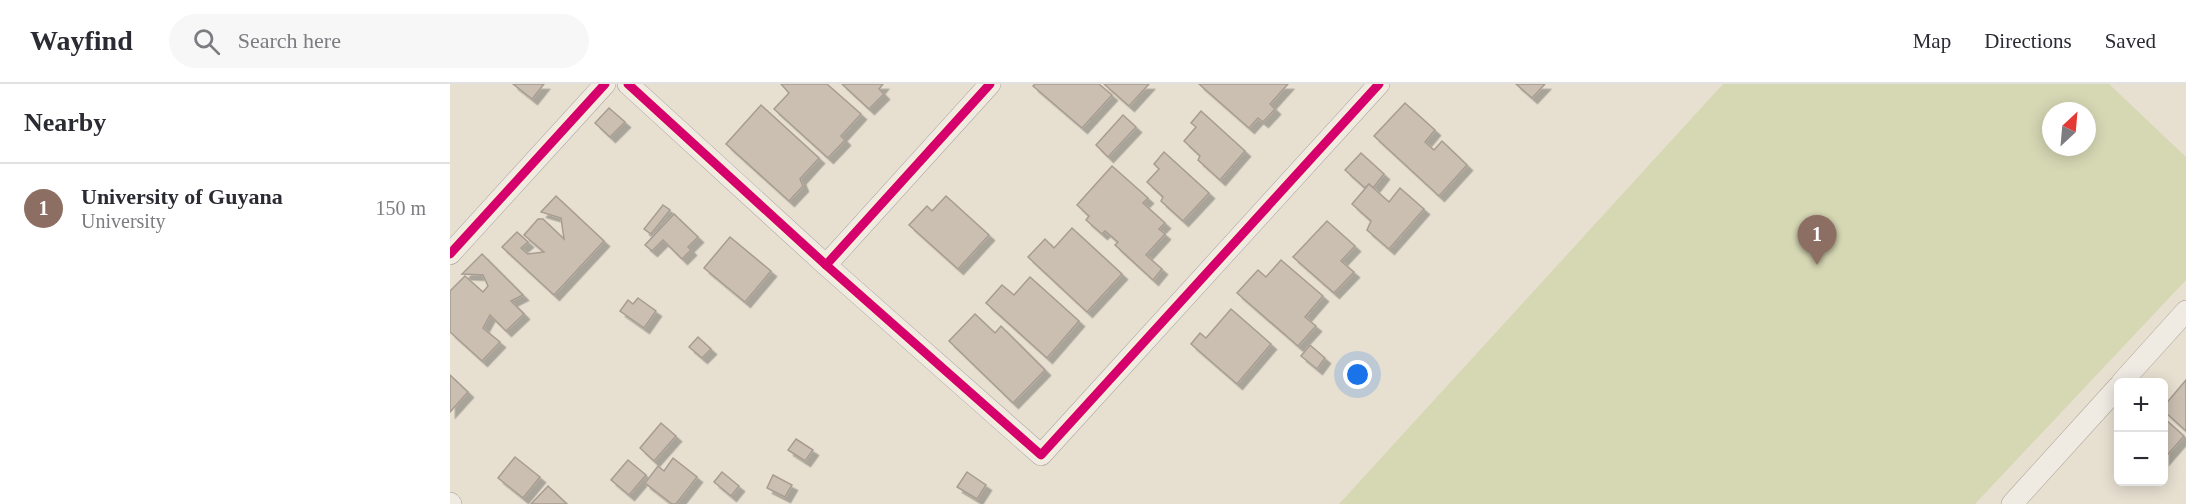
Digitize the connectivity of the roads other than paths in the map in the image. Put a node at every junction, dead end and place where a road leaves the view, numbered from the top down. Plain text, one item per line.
1 (604, 84) edge
2 (628, 84) edge
3 (990, 84) edge
4 (1378, 84) edge
5 (450, 254) edge
6 (826, 265) junction
7 (2186, 311) edge
8 (2126, 378) edge
9 (2114, 391) edge
10 (2012, 504) edge

1 - 5 street
2 - 6 street
3 - 6 street
4 - 6 street
7 - 8 street
9 - 10 street

